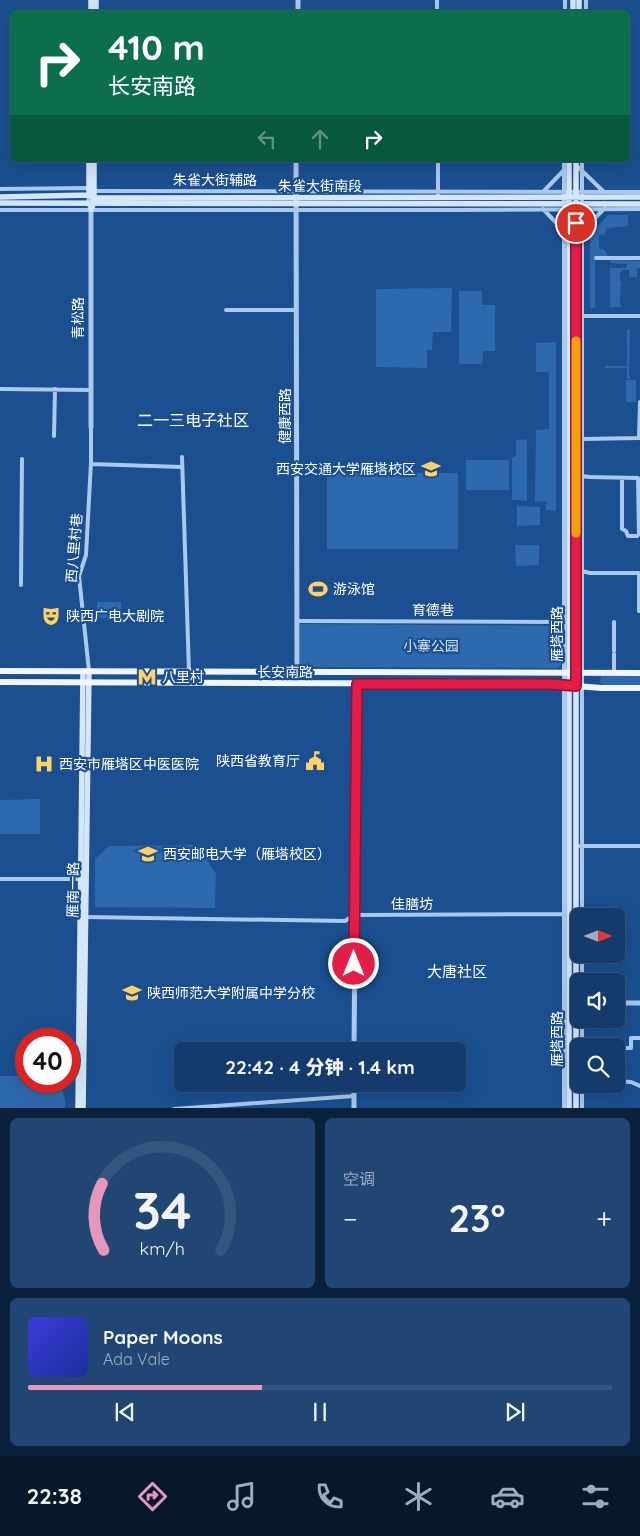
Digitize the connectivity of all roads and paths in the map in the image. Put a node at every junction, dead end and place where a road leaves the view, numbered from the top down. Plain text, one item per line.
1 (89, 162) edge
2 (94, 162) edge
3 (296, 162) edge
4 (438, 162) edge
5 (564, 162) edge
6 (573, 162) edge
7 (582, 162) edge
8 (564, 171) junction
9 (582, 171) junction
10 (0, 189) edge
11 (296, 191) junction
12 (542, 192) junction
13 (604, 192) junction
14 (640, 192) edge
15 (438, 195) junction
16 (0, 197) edge
17 (640, 197) edge
18 (92, 198) junction
19 (537, 201) junction
20 (573, 201) junction
21 (609, 201) junction
22 (0, 203) edge
23 (296, 204) junction
24 (640, 204) edge
25 (542, 209) junction
26 (604, 209) junction
27 (640, 209) edge
28 (0, 210) edge
29 (564, 230) junction
30 (582, 231) junction
31 (573, 236) junction
32 (596, 258) dead end
33 (640, 258) edge
34 (226, 310) dead end
35 (296, 310) junction
36 (579, 316) junction
37 (640, 316) edge
38 (0, 389) edge
39 (55, 389) junction
40 (91, 390) junction
41 (640, 402) edge
42 (91, 427) joint
43 (54, 436) dead end
44 (582, 439) junction
45 (182, 457) dead end
46 (22, 460) dead end
47 (91, 464) junction
48 (182, 467) junction
49 (582, 476) junction
50 (622, 480) dead end
51 (582, 571) junction
52 (22, 585) dead end
53 (638, 611) dead end
54 (297, 621) junction
55 (567, 622) junction
56 (614, 622) dead end
57 (0, 671) edge
58 (86, 671) junction
59 (189, 672) junction
60 (297, 673) junction
61 (573, 673) junction
62 (614, 673) junction
63 (640, 673) edge
64 (0, 682) edge
65 (86, 683) junction
66 (357, 684) junction
67 (573, 686) junction
68 (640, 688) edge
69 (579, 846) junction
70 (640, 846) edge
71 (0, 879) edge
72 (83, 879) junction
73 (573, 908) edge
74 (574, 908) edge
75 (570, 914) edge
76 (354, 915) junction
77 (85, 917) junction
78 (571, 963) edge
79 (625, 1003) edge
80 (640, 1003) edge
81 (574, 1028) edge
82 (575, 1028) edge
83 (640, 1038) edge
84 (354, 1042) edge
85 (625, 1048) edge
86 (625, 1082) edge
87 (640, 1086) edge
88 (354, 1092) edge
89 (582, 1093) edge
90 (354, 1096) junction
91 (78, 1108) edge
92 (83, 1108) edge
93 (174, 1108) edge
94 (354, 1108) edge
95 (564, 1108) edge
96 (570, 1108) edge
97 (576, 1108) edge
98 (582, 1108) edge

1 - 18 main road, 青松路
2 - 18 main road, 青松路
3 - 11 street, 健康西路
4 - 15 street
5 - 8 street
6 - 8 street
6 - 9 street
6 - 20 main road, 雁塔西路
7 - 9 street
8 - 12 street
8 - 20 street
9 - 13 street
9 - 20 street
10 - 18 street, 朱雀大街辅路
11 - 15 street, 朱雀大街辅路
11 - 18 street, 朱雀大街辅路
11 - 23 street, 健康西路
12 - 15 street, 朱雀大街辅路
12 - 19 street
12 - 20 street, 朱雀大街辅路
13 - 14 street, 朱雀大街辅路
13 - 20 street, 朱雀大街辅路
13 - 21 street
15 - 19 main road, 朱雀大街南段
15 - 23 main road, 朱雀大街南段
16 - 18 main road, 朱雀大街南段
17 - 21 main road, 朱雀大街南段
18 - 22 main road, 朱雀大街南段
18 - 23 main road, 朱雀大街南段
18 - 28 street, 朱雀大街辅路
18 - 40 street, 青松路
19 - 20 main road, 朱雀大街南段
19 - 23 main road, 朱雀大街南段
19 - 25 street
20 - 21 main road, 朱雀大街南段
20 - 25 street, 朱雀大街辅路
20 - 26 street, 朱雀大街辅路
20 - 29 street
20 - 30 street
20 - 31 main road, 雁塔西路
21 - 24 main road, 朱雀大街南段
21 - 26 street
23 - 25 street, 朱雀大街辅路
23 - 35 street, 健康西路
25 - 29 street
26 - 27 street, 朱雀大街辅路
26 - 30 street
29 - 31 street
29 - 55 street
30 - 31 street
30 - 36 street
31 - 36 main road, 雁塔西路
31 - 55 main road, 雁塔西路
32 - 33 street
34 - 35 street
35 - 54 street, 健康西路
36 - 37 street
36 - 44 street
36 - 61 main road, 雁塔西路
38 - 39 street
39 - 40 street
39 - 43 street
40 - 42 street, 青松路
41 - 44 street
42 - 47 street, 西八里村巷
44 - 49 street
45 - 48 street
46 - 52 street
47 - 48 street
47 - 58 street, 西八里村巷
48 - 59 street
49 - 50 street
49 - 51 street
51 - 53 street
51 - 61 street
54 - 55 street, 育德巷
54 - 60 street, 健康西路
55 - 61 main road, 雁塔西路
56 - 62 street
57 - 58 main road, 长安南路
58 - 59 main road, 长安南路
58 - 65 main road, 雁南一路
59 - 60 main road, 长安南路
60 - 61 main road, 长安南路
61 - 62 main road, 长安南路
61 - 67 main road, 雁塔西路
61 - 67 street
62 - 63 main road, 长安南路
64 - 65 main road, 长安南路
65 - 66 main road, 长安南路
65 - 72 main road, 雁南一路
66 - 67 main road, 长安南路
66 - 76 street
67 - 68 main road, 长安南路
67 - 69 main road, 雁塔西路
67 - 73 main road, 雁塔西路
69 - 70 street
69 - 74 main road, 雁塔西路
71 - 72 street
72 - 77 main road, 雁南一路
72 - 91 main road, 雁南一路
75 - 76 street, 佳膳坊
76 - 77 street, 佳膳坊
76 - 84 street
77 - 92 main road, 雁南一路
78 - 95 street
79 - 80 street
81 - 96 main road, 雁塔西路
82 - 97 main road, 雁塔西路
83 - 85 street
86 - 87 street
88 - 90 street
89 - 98 street
90 - 93 street
90 - 94 street

